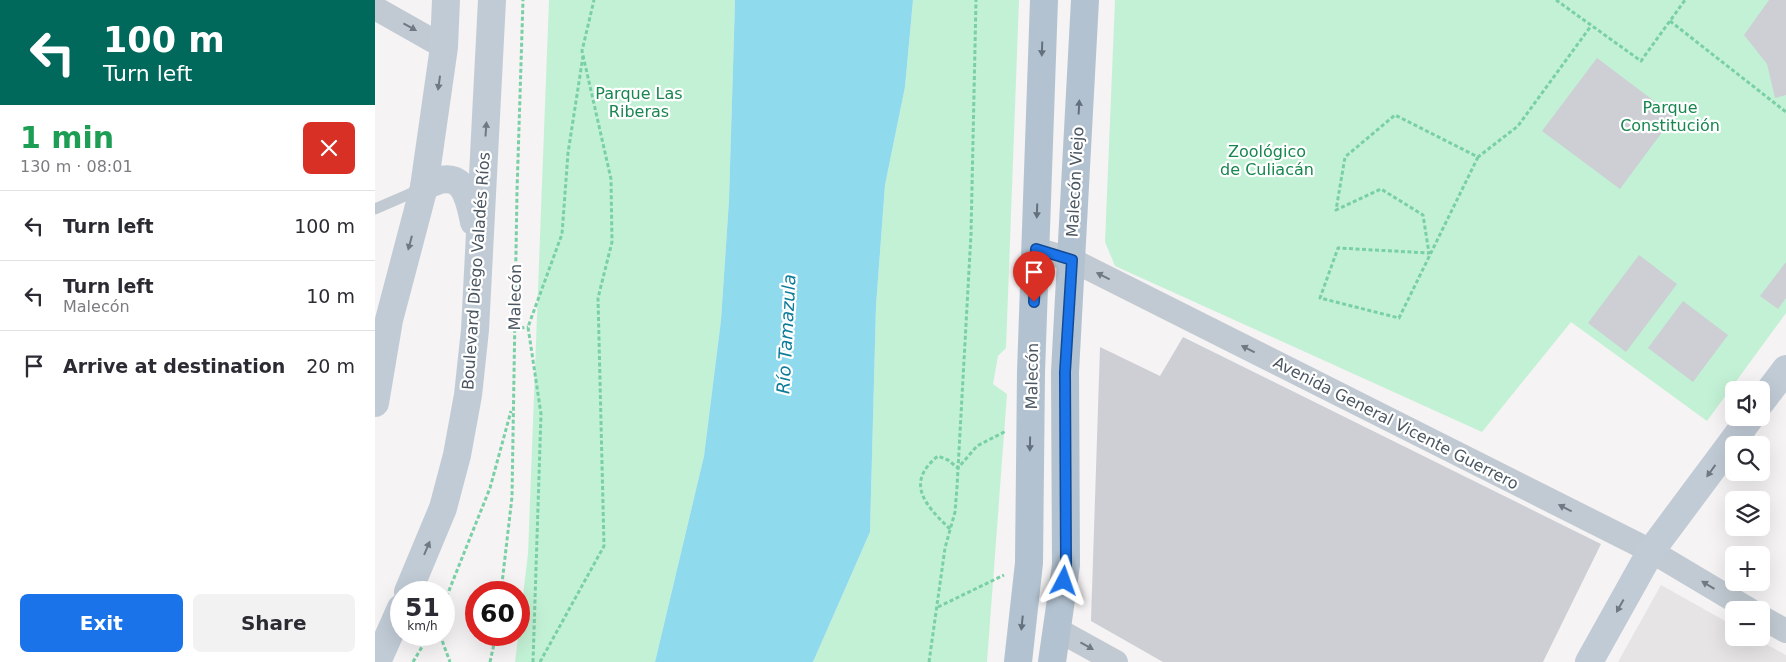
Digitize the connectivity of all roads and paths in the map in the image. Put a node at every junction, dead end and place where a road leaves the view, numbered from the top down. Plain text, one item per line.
1 (446, 0) edge
2 (492, 0) edge
3 (523, 0) edge
4 (594, 0) edge
5 (976, 0) edge
6 (1044, 0) edge
7 (1085, 0) edge
8 (1556, 0) edge
9 (1685, 0) edge
10 (375, 8) edge
11 (1670, 21) junction
12 (1591, 26) junction
13 (444, 47) junction
14 (583, 53) junction
15 (1786, 112) edge
16 (1478, 157) junction
17 (425, 187) junction
18 (375, 209) edge
19 (479, 245) junction
20 (1036, 249) junction
21 (1072, 260) junction
22 (528, 327) junction
23 (514, 330) junction
24 (1786, 369) edge
25 (1770, 390) edge
26 (375, 403) edge
27 (513, 405) junction
28 (1031, 422) junction
29 (1744, 426) edge
30 (958, 468) junction
31 (951, 529) junction
32 (1651, 552) junction
33 (1029, 563) junction
34 (413, 581) edge
35 (453, 581) edge
36 (502, 581) edge
37 (1735, 601) edge
38 (938, 606) junction
39 (1770, 622) edge
40 (1058, 630) junction
41 (1786, 632) edge
42 (390, 633) edge
43 (422, 646) edge
44 (444, 646) edge
45 (494, 646) edge
46 (377, 662) edge
47 (413, 662) edge
48 (450, 662) edge
49 (490, 662) edge
50 (533, 662) edge
51 (540, 662) edge
52 (929, 662) edge
53 (1018, 662) edge
54 (1052, 662) edge
55 (1116, 662) edge
56 (1589, 662) edge

1 - 13 main road
19 -> 2 main road, Boulevard Diego Valadés Ríos
3 - 23 path, Malecón
4 - 14 path
5 - 30 path
6 -> 20 main road, Malecón
21 -> 7 main road, Malecón Viejo
8 - 12 path
9 - 11 path
10 -> 13 street
11 - 12 path
11 - 15 path
12 - 16 path
13 -> 17 main road
14 - 22 path
14 - 51 path
16 - 16 path
17 - 18 lane
17 - 19 main road
17 -> 26 main road
34 -> 19 main road, Boulevard Diego Valadés Ríos
20 - 21 street, Avenida General Vicente Guerrero
20 - 28 main road, Malecón
32 -> 21 street, Avenida General Vicente Guerrero
21 - 40 main road, Malecón Viejo
22 - 23 path
22 - 50 path
23 - 27 path, Malecón
24 - 25 main road
27 - 35 path
27 - 36 path, Malecón
28 - 30 path
28 -> 33 main road, Malecón
29 -> 32 main road
30 - 31 path
30 - 31 path
31 - 38 path
37 -> 32 street, Avenida General Vicente Guerrero
32 -> 56 main road
33 - 38 path
33 - 40 main road
33 -> 53 main road, Malecón
38 - 52 path
39 - 41 street
40 - 54 main road, Malecón Viejo
40 -> 55 street
42 - 46 main road
43 - 47 path
44 - 48 path
45 - 49 path

